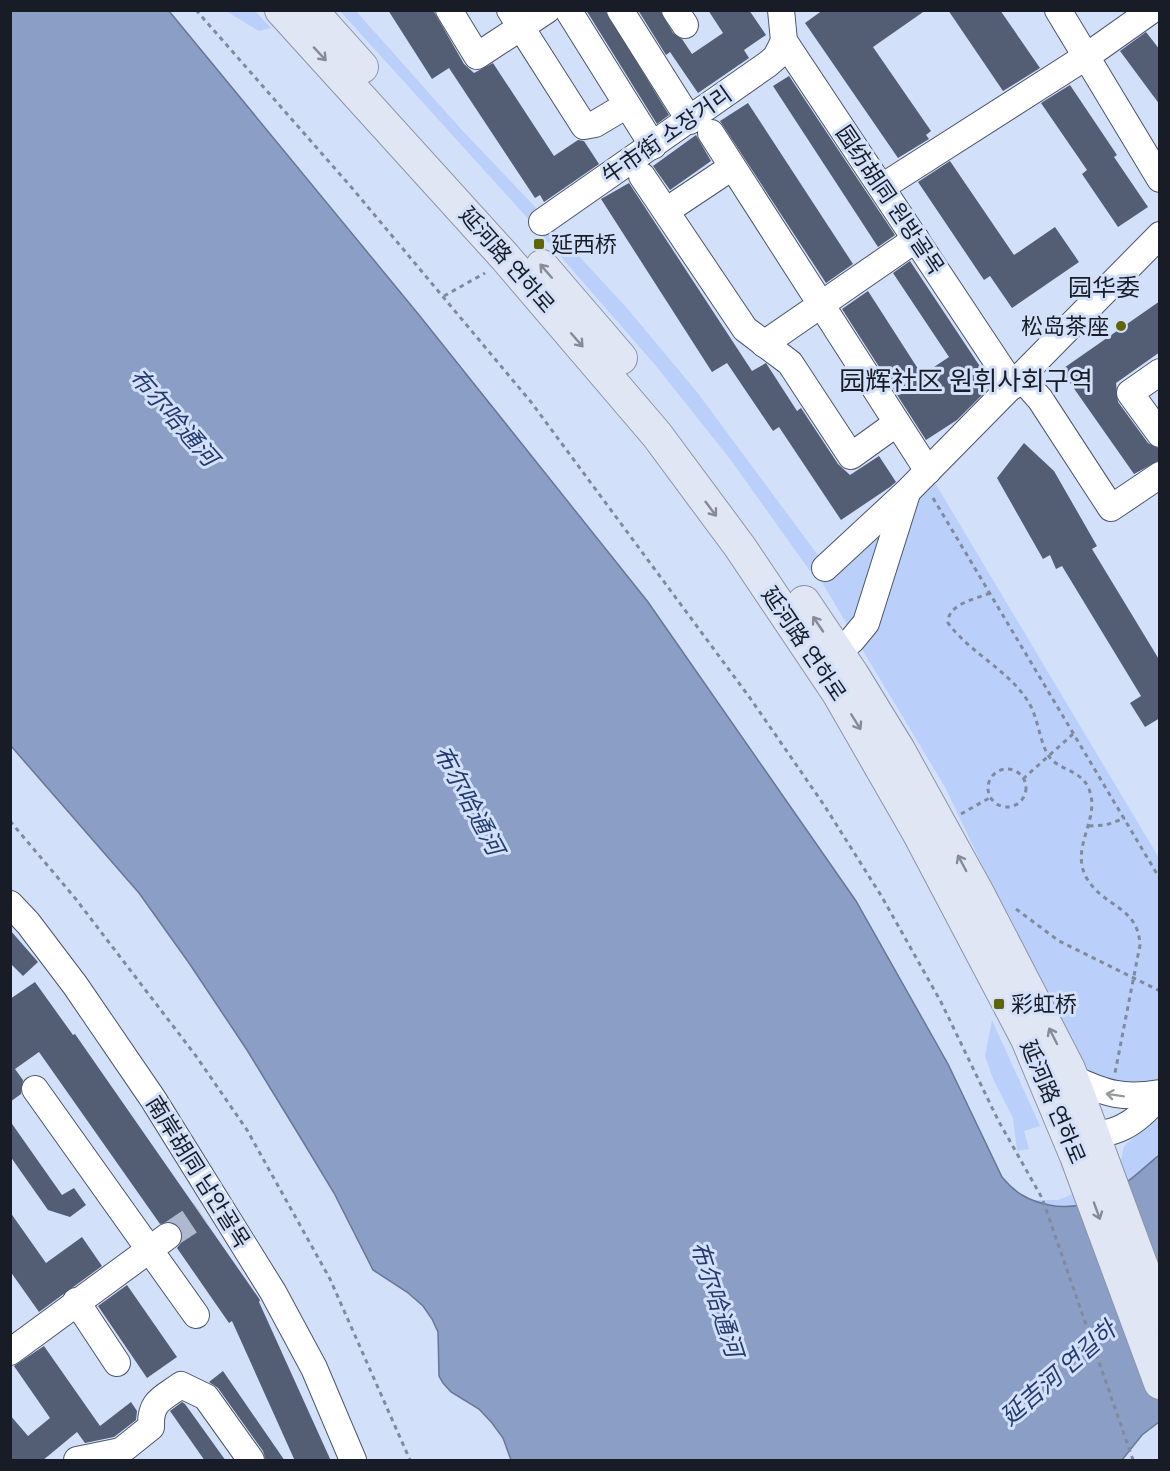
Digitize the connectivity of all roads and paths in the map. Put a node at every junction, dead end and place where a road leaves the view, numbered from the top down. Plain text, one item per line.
1 (196, 10) edge
2 (281, 10) edge
3 (311, 10) edge
4 (450, 10) edge
5 (547, 10) edge
6 (568, 10) edge
7 (620, 10) edge
8 (781, 10) edge
9 (1058, 10) edge
10 (1152, 15) edge
11 (515, 19) edge
12 (784, 41) junction
13 (1087, 56) junction
14 (627, 105) junction
15 (700, 127) junction
16 (653, 146) junction
17 (732, 167) junction
18 (642, 176) dead end
19 (1160, 178) edge
20 (882, 188) junction
21 (666, 211) junction
22 (542, 222) dead end
23 (1160, 235) edge
24 (916, 239) junction
25 (492, 269) dead end
26 (444, 296) junction
27 (821, 304) junction
28 (764, 344) junction
29 (1160, 372) edge
30 (1017, 382) junction
31 (897, 423) junction
32 (1160, 434) edge
33 (1160, 475) edge
34 (918, 480) junction
35 (825, 568) dead end
36 (990, 593) junction
37 (837, 651) junction
38 (1074, 734) junction
39 (1049, 756) junction
40 (1023, 779) junction
41 (991, 797) junction
42 (954, 817) dead end
43 (1125, 819) junction
44 (10, 821) edge
45 (1089, 826) junction
46 (1160, 879) edge
47 (10, 904) edge
48 (1012, 904) dead end
49 (1134, 976) junction
50 (1160, 991) edge
51 (1074, 1079) junction
52 (1113, 1083) dead end
53 (35, 1089) dead end
54 (1160, 1094) edge
55 (1086, 1145) junction
56 (158, 1242) junction
57 (76, 1301) junction
58 (196, 1315) dead end
59 (1160, 1315) edge
60 (10, 1352) edge
61 (117, 1363) dead end
62 (1160, 1383) edge
63 (125, 1456) edge
64 (349, 1459) edge
65 (76, 1461) edge
66 (252, 1461) edge
67 (410, 1461) edge
68 (1133, 1461) edge

1 - 26 path
2 -> 55 main road, 延河路 연하로
37 -> 3 main road, 延河路 연하로
4 - 11 street
5 - 11 street
6 - 14 street
7 - 15 street
8 - 12 street, 园纺胡同 원방골목
9 - 13 street
10 - 13 street
11 - 14 street
12 - 15 street, 牛市街 소장거리
12 - 20 street, 园纺胡同 원방골목
13 - 19 street
13 - 20 street
14 - 16 street
15 - 16 street, 牛市街 소장거리
15 - 17 street
16 - 22 street, 牛市街 소장거리
17 - 21 street
17 - 27 street
18 - 21 street
20 - 24 street, 园纺胡同 원방골목
21 - 28 street
23 - 30 street
24 - 27 street
24 - 30 street, 园纺胡同 원방골목
25 - 26 path
26 - 68 path
27 - 28 street
27 - 31 street
28 - 31 street
29 - 32 street
30 - 33 street, 园纺胡同 원방골목
30 - 34 street
31 - 34 street
34 - 35 street
34 - 36 path
34 - 37 street
36 - 38 path
36 - 39 path
51 -> 37 main road, 延河路 연하로
38 - 39 path
38 - 43 path
39 - 40 path
39 - 45 path
40 - 41 path
40 - 41 path
41 - 42 path
43 - 45 path
43 - 46 path
44 - 67 path
45 - 49 path
47 - 64 street, 南岸胡同 남안골목
48 - 49 path
49 - 50 path
49 - 52 path
54 -> 51 street
51 - 55 main road, 延河路 연하로
53 - 56 street
54 - 55 street
55 - 59 main road, 延河路 연하로
55 -> 62 main road, 延河路 연하로
56 - 57 street
56 - 58 street
57 - 60 street
57 - 61 street
63 - 65 street
63 - 66 street

